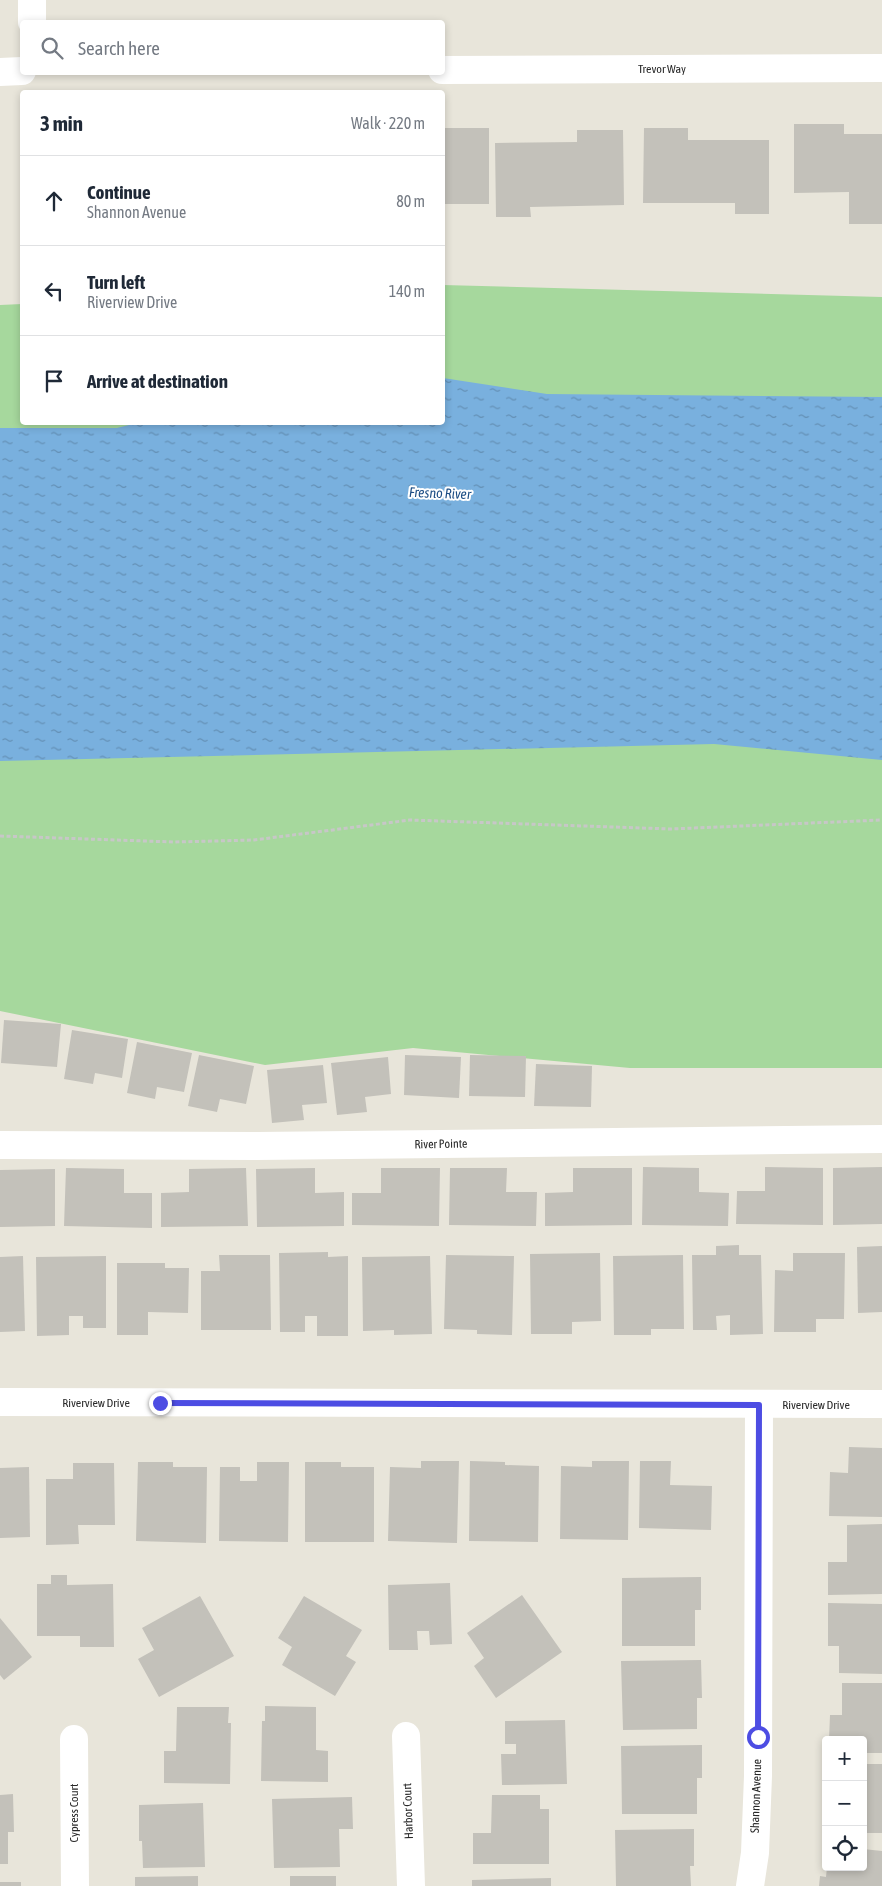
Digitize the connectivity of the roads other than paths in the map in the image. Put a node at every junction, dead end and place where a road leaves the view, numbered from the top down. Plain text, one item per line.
1 (32, 0) edge
2 (32, 20) edge
3 (882, 68) edge
4 (445, 70) edge
5 (0, 72) edge
6 (20, 72) edge
7 (882, 1139) edge
8 (0, 1144) edge
9 (0, 1402) edge
10 (882, 1404) edge
11 (759, 1405) junction
12 (406, 1736) dead end
13 (74, 1739) dead end
14 (75, 1886) edge
15 (411, 1886) edge
16 (750, 1886) edge

1 - 2 street
3 - 4 street, Trevor Way
5 - 6 street
7 - 8 street, River Pointe
9 - 11 street, Riverview Drive
10 - 11 street, Riverview Drive
11 - 16 street, Shannon Avenue
12 - 15 street, Harbor Court
13 - 14 street, Cypress Court

